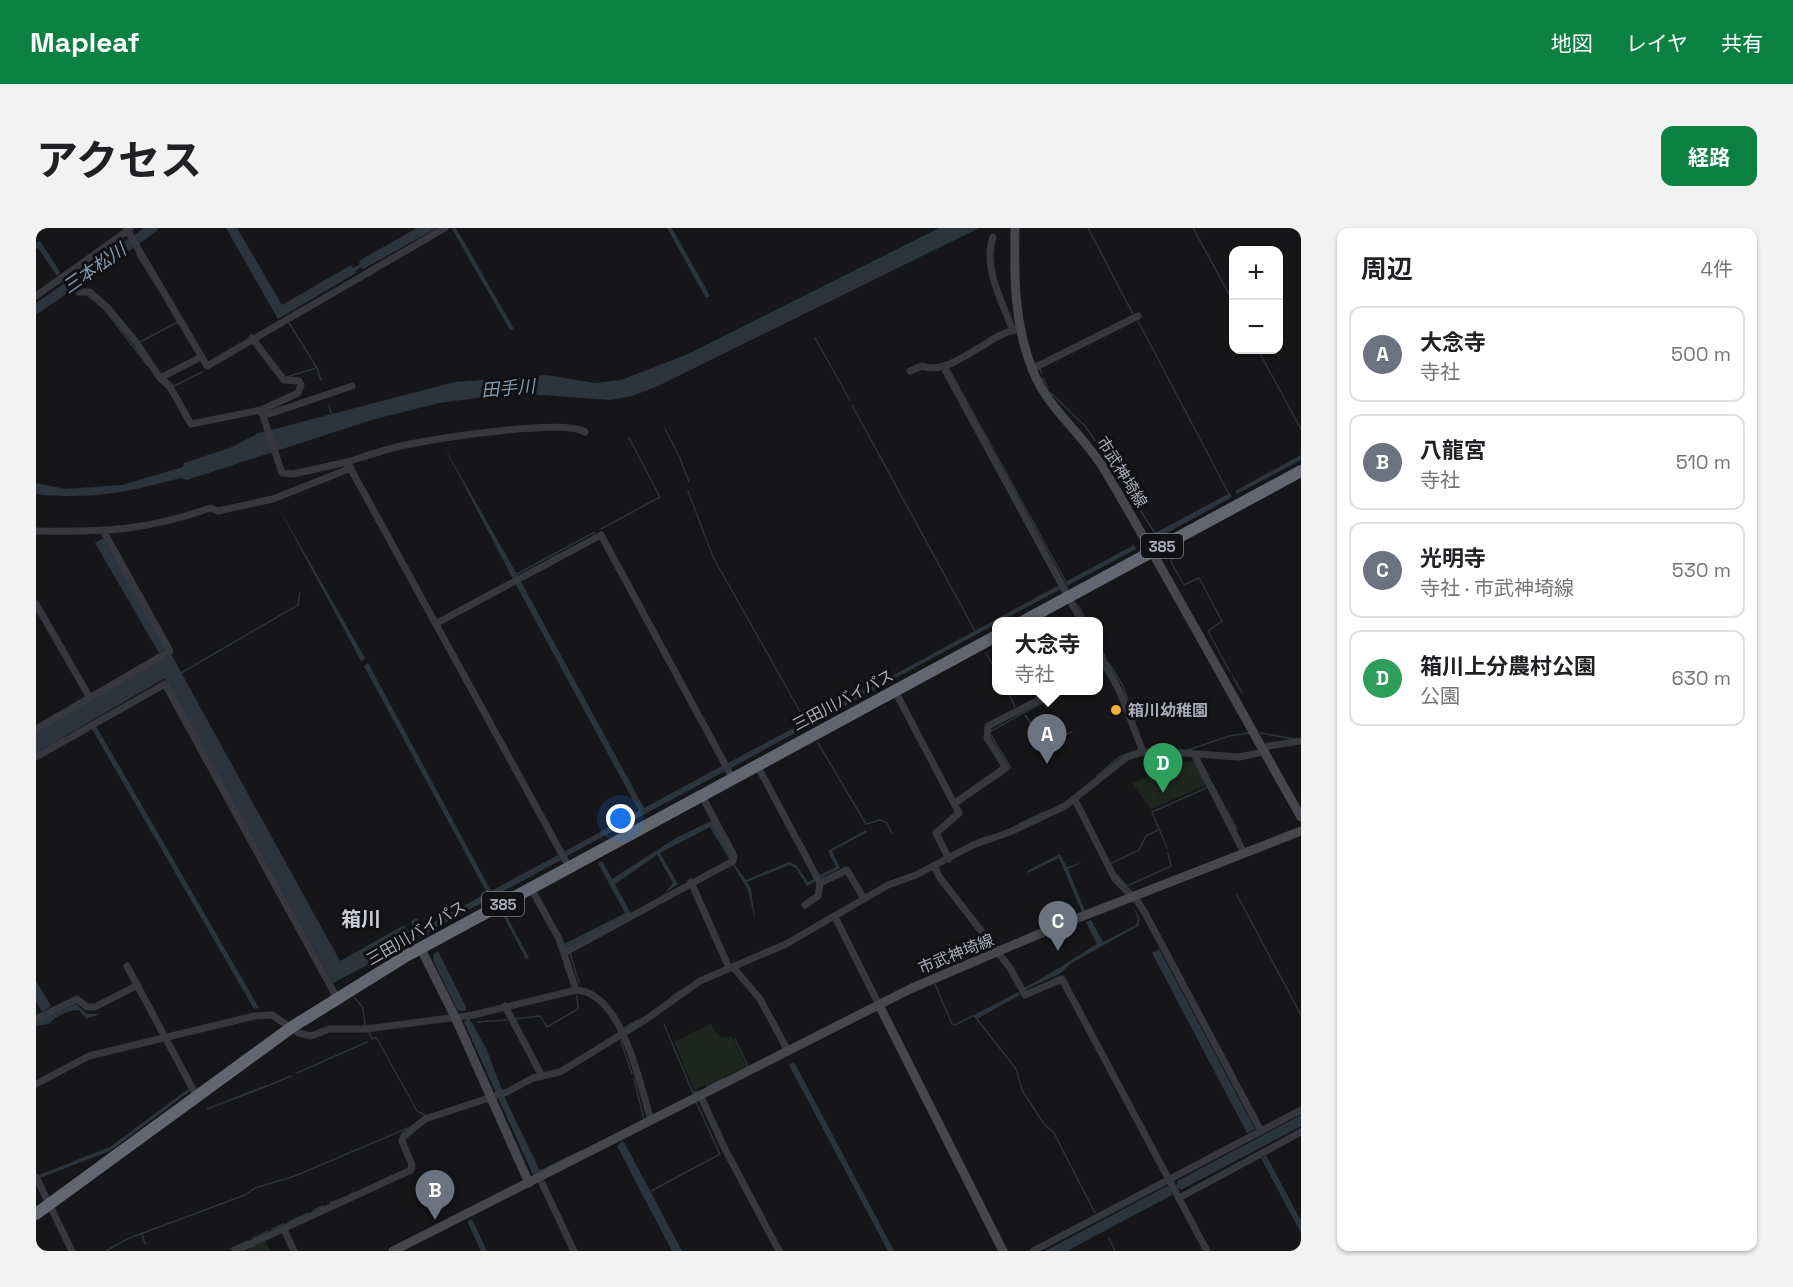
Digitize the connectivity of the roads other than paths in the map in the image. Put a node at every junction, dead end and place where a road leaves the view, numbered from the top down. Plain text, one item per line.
1 (445, 228) edge
2 (1015, 228) edge
3 (129, 230) edge
4 (993, 237) dead end
5 (66, 275) junction
6 (36, 296) edge
7 (1138, 316) dead end
8 (1017, 329) junction
9 (252, 338) junction
10 (201, 357) junction
11 (943, 366) junction
12 (1032, 369) junction
13 (910, 371) dead end
14 (160, 378) junction
15 (352, 386) dead end
16 (263, 415) junction
17 (585, 432) dead end
18 (349, 465) junction
19 (1301, 471) edge
20 (36, 531) edge
21 (105, 532) junction
22 (1153, 551) junction
23 (1069, 597) junction
24 (36, 604) edge
25 (1030, 617) edge
26 (1080, 617) edge
27 (437, 623) junction
28 (992, 638) edge
29 (1103, 667) edge
30 (895, 691) junction
31 (1048, 695) edge
32 (90, 698) junction
33 (36, 729) edge
34 (1301, 741) edge
35 (1143, 750) junction
36 (1264, 752) junction
37 (1194, 754) junction
38 (36, 757) edge
39 (757, 765) junction
40 (733, 779) junction
41 (702, 796) junction
42 (1075, 800) junction
43 (955, 803) junction
44 (1301, 817) edge
45 (1301, 831) edge
46 (1244, 853) junction
47 (948, 856) junction
48 (934, 866) junction
49 (569, 867) junction
50 (691, 882) junction
51 (820, 883) junction
52 (531, 888) junction
53 (863, 897) junction
54 (1134, 898) junction
55 (805, 905) dead end
56 (835, 917) junction
57 (421, 949) junction
58 (564, 953) junction
59 (998, 953) junction
60 (127, 966) dead end
61 (729, 967) junction
62 (138, 985) junction
63 (576, 990) junction
64 (338, 998) junction
65 (879, 1005) junction
66 (505, 1006) junction
67 (455, 1017) junction
68 (36, 1019) edge
69 (292, 1027) junction
70 (623, 1033) junction
71 (166, 1037) junction
72 (788, 1051) junction
73 (542, 1076) junction
74 (36, 1084) edge
75 (196, 1095) junction
76 (700, 1095) junction
77 (492, 1097) junction
78 (1301, 1110) edge
79 (651, 1120) junction
80 (1260, 1131) junction
81 (1301, 1132) edge
82 (36, 1177) edge
83 (539, 1177) junction
84 (529, 1183) junction
85 (1174, 1188) junction
86 (50, 1205) junction
87 (36, 1214) edge
88 (284, 1229) junction
89 (72, 1251) edge
90 (236, 1251) edge
91 (294, 1251) edge
92 (393, 1251) edge
93 (574, 1251) edge
94 (779, 1251) edge
95 (1003, 1251) edge
96 (1033, 1251) edge
97 (1207, 1251) edge

1 - 9 street
2 - 8 main road, 市武神埼線
3 - 5 street
3 - 10 street
4 - 8 street
5 - 6 street
5 - 14 street
7 - 12 street
8 - 11 street
8 - 12 main road, 市武神埼線
9 - 10 street
9 - 16 street
10 - 14 street
11 - 13 street
11 - 23 street
12 - 22 main road, 市武神埼線
14 - 16 street
15 - 16 street
16 - 18 street
17 - 18 street
18 - 21 street
18 - 27 street
19 - 22 highway, 385
20 - 21 street
21 - 32 street
22 - 23 highway, 385
22 - 36 main road, 市武神埼線
23 - 25 highway, 385
23 - 26 street
24 - 32 street
27 - 40 street
27 - 49 street
28 - 30 highway, 三田川バイパス / 385
29 - 35 street
30 - 39 highway, 三田川バイパス / 385
30 - 43 street
31 - 43 street
32 - 33 street
34 - 36 street
35 - 37 street
35 - 42 street
36 - 37 street
36 - 44 main road, 市武神埼線
37 - 46 street
38 - 64 street
39 - 40 highway, 三田川バイパス / 385
39 - 51 street
40 - 41 highway, 三田川バイパス / 385
41 - 49 highway, 三田川バイパス / 385
41 - 50 street
42 - 47 street
42 - 54 street
43 - 47 street
45 - 46 main road, 市武神埼線
46 - 54 main road, 市武神埼線
47 - 48 street
48 - 53 street
48 - 59 street
49 - 52 highway, 三田川バイパス / 385
50 - 58 street
50 - 61 street
51 - 53 street
51 - 55 street
52 - 57 highway, 三田川バイパス / 385
52 - 58 street
53 - 56 street
54 - 59 main road, 市武神埼線
54 - 80 street
56 - 61 street
56 - 65 street
57 - 64 highway, 三田川バイパス / 385
57 - 67 main road
58 - 63 street
59 - 65 main road, 市武神埼線
59 - 85 street
60 - 62 street
61 - 70 street
61 - 72 street
62 - 68 street
62 - 71 street
63 - 66 street
63 - 70 street
64 - 69 highway, 三田川バイパス / 385
65 - 72 main road, 市武神埼線
65 - 95 main road
66 - 67 street
66 - 73 street
67 - 69 street
67 - 77 main road
69 - 71 street
69 - 75 highway, 三田川バイパス / 385
70 - 73 street
70 - 79 street
71 - 74 street
71 - 75 street
72 - 76 main road, 市武神埼線
73 - 77 street
75 - 86 highway, 三田川バイパス / 385
76 - 79 main road, 市武神埼線
76 - 94 street
77 - 84 main road
77 - 88 street
78 - 80 street
79 - 83 main road, 市武神埼線
80 - 85 street
81 - 85 street
82 - 86 street
83 - 84 main road, 市武神埼線
83 - 93 street
84 - 92 main road, 市武神埼線
85 - 96 street
85 - 97 street
86 - 87 highway, 三田川バイパス / 385
86 - 89 street
88 - 90 street
88 - 91 street

